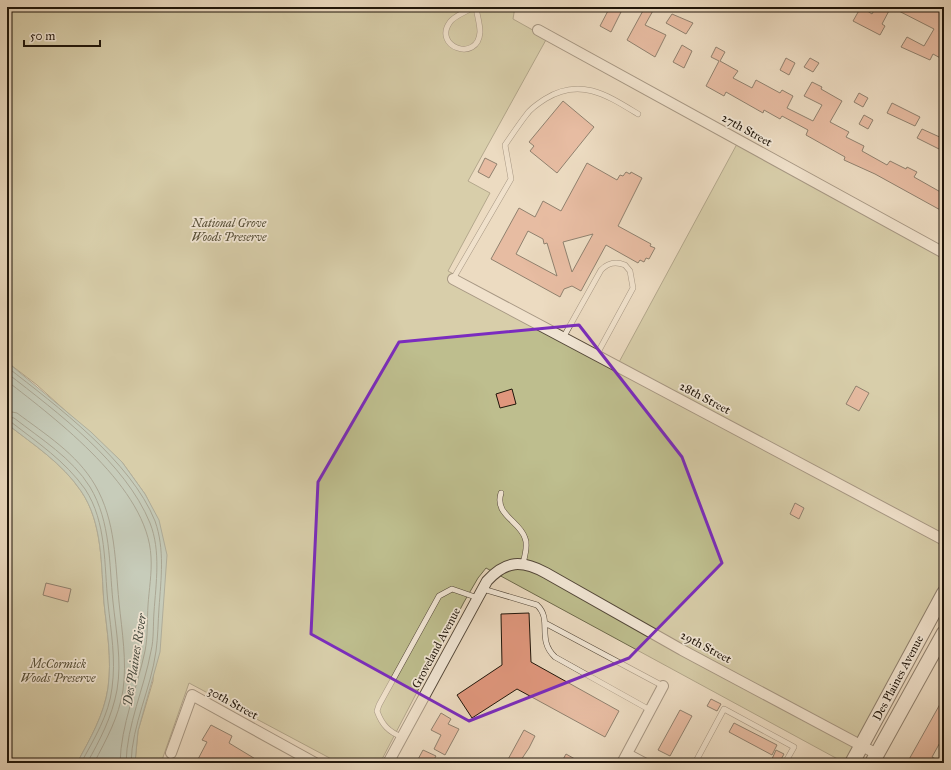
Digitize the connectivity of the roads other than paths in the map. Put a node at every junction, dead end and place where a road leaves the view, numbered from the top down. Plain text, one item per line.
1 (473, 7) edge
2 (476, 7) edge
3 (538, 30) dead end
4 (638, 114) dead end
5 (944, 253) edge
6 (453, 279) joint
7 (563, 338) junction
8 (596, 356) junction
9 (502, 493) dead end
10 (944, 540) edge
11 (523, 563) junction
12 (944, 593) edge
13 (480, 594) junction
14 (545, 623) junction
15 (944, 633) edge
16 (663, 686) joint
17 (650, 710) junction
18 (402, 737) junction
19 (861, 746) junction
20 (171, 753) dead end
21 (624, 758) edge
22 (875, 759) edge
23 (315, 763) edge
24 (388, 763) edge
25 (644, 763) edge
26 (695, 763) edge
27 (785, 763) edge
28 (852, 763) edge

1 - 2 lane
3 - 5 street, 27th Street
4 - 6 lane
6 - 7 street, 28th Street
7 - 8 street, 28th Street
7 - 8 lane
8 - 10 street, 28th Street
9 - 11 lane
11 - 13 street, Groveland Avenue
11 - 19 street, 29th Street
12 - 19 street, Des Plaines Avenue
13 - 14 lane
13 - 18 street, Groveland Avenue
13 - 18 lane
14 - 16 lane
14 - 17 lane
15 - 22 street, Des Plaines Avenue
16 - 17 street
17 - 21 street
18 - 24 street, Groveland Avenue
19 - 22 street, 29th Street
19 - 28 street, Des Plaines Avenue
20 - 23 street, 30th Street
21 - 25 street
26 - 27 lane

